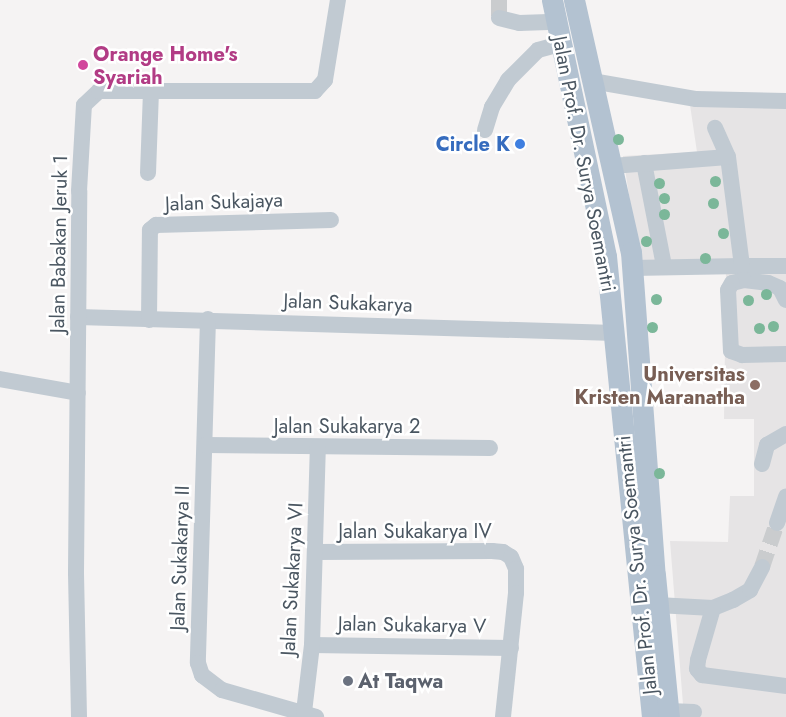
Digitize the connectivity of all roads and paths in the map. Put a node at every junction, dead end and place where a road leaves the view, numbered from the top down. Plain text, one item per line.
1 (338, 0) edge
2 (552, 0) edge
3 (574, 0) edge
4 (499, 18) dead end
5 (556, 22) junction
6 (561, 44) junction
7 (592, 81) junction
8 (151, 92) junction
9 (786, 100) edge
10 (714, 128) dead end
11 (485, 130) dead end
12 (728, 157) junction
13 (644, 164) junction
14 (612, 166) junction
15 (148, 173) dead end
16 (331, 220) dead end
17 (664, 266) junction
18 (742, 266) junction
19 (786, 266) edge
20 (632, 268) junction
21 (786, 300) edge
22 (78, 317) junction
23 (208, 319) junction
24 (149, 320) junction
25 (615, 333) junction
26 (786, 354) edge
27 (0, 379) edge
28 (78, 393) junction
29 (786, 434) edge
30 (204, 445) junction
31 (318, 447) junction
32 (490, 448) dead end
33 (762, 464) dead end
34 (786, 497) edge
35 (777, 523) tunnel mouth
36 (316, 552) junction
37 (762, 566) tunnel mouth
38 (658, 605) junction
39 (713, 608) junction
40 (312, 645) junction
41 (511, 648) junction
42 (786, 686) edge
43 (694, 712) dead end
44 (310, 715) edge
45 (663, 715) edge
46 (78, 717) edge
47 (503, 717) edge

1 - 8 street, Jalan Babakan Jeruk 1
2 - 5 main road, Jalan Prof. Dr. Surya Soemantri
3 - 7 main road, Jalan Prof. Dr. Surya Soemantri
4 - 5 street
5 - 6 main road, Jalan Prof. Dr. Surya Soemantri
6 - 11 street
6 - 25 main road, Jalan Prof. Dr. Surya Soemantri
7 - 9 street
7 - 14 main road, Jalan Prof. Dr. Surya Soemantri
8 - 15 street
8 - 22 street, Jalan Babakan Jeruk 1
10 - 12 street
12 - 13 street
12 - 18 street
13 - 14 street
13 - 17 street
14 - 20 main road, Jalan Prof. Dr. Surya Soemantri
16 - 24 street, Jalan Sukajaya
17 - 18 street
17 - 20 street
18 - 19 street
20 - 38 main road, Jalan Prof. Dr. Surya Soemantri
21 - 26 street
22 - 24 street, Jalan Sukakarya
22 - 28 street, Jalan Babakan Jeruk 1
23 - 24 street, Jalan Sukakarya
23 - 25 street, Jalan Sukakarya
23 - 30 street, Jalan Sukakarya II
25 - 45 main road, Jalan Prof. Dr. Surya Soemantri
27 - 28 street
28 - 46 street, Jalan Babakan Jeruk 1
29 - 33 street
30 - 31 street, Jalan Sukakarya 2
30 - 44 street, Jalan Sukakarya II
31 - 32 street, Jalan Sukakarya 2
31 - 36 street, Jalan Sukakarya VI
34 - 35 street
36 - 40 street, Jalan Sukakarya VI
36 - 41 street, Jalan Sukakarya IV
37 - 39 street
38 - 39 street
38 - 45 main road, Jalan Prof. Dr. Surya Soemantri
39 - 42 street
40 - 41 street, Jalan Sukakarya V
40 - 44 street, Jalan Sukakarya VI
41 - 47 street
43 - 45 street

